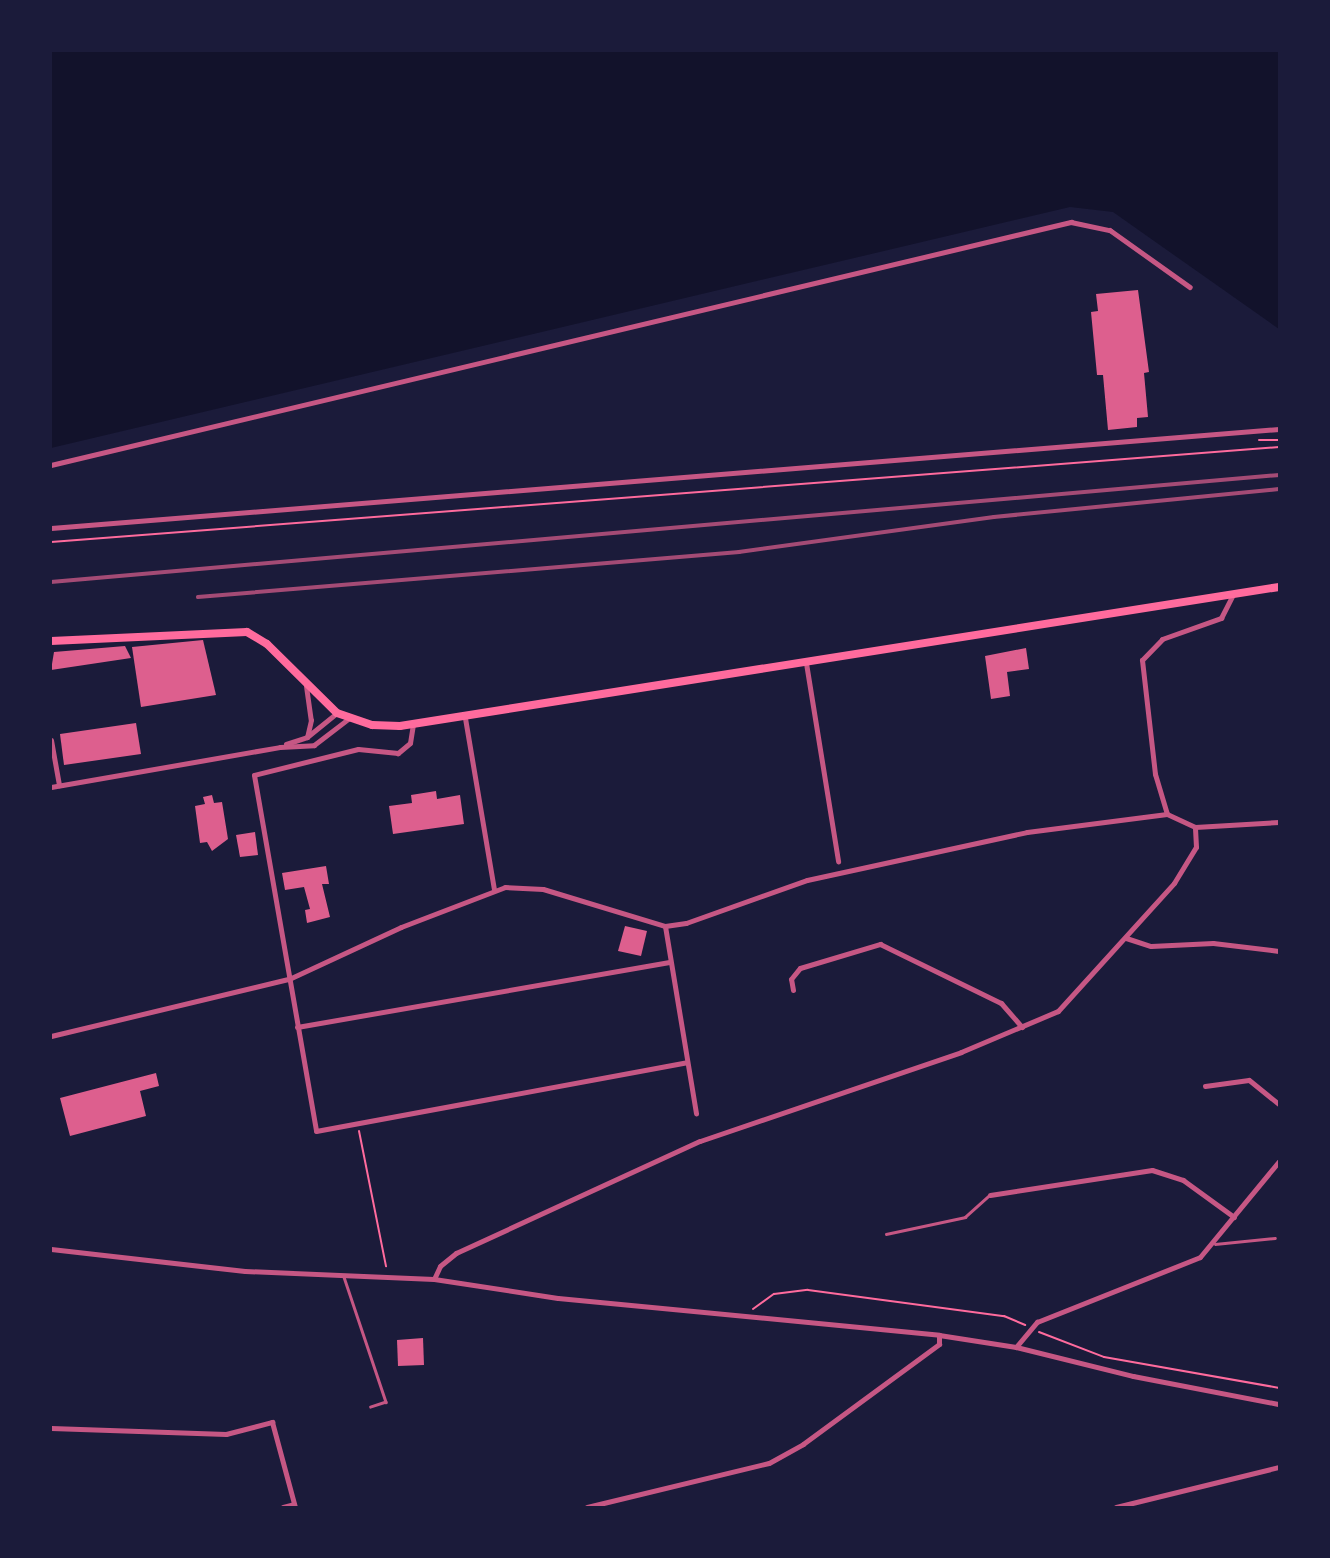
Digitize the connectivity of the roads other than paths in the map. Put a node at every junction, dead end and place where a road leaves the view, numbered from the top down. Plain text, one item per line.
1 (1190, 287) dead end
2 (1279, 429) edge
3 (51, 465) edge
4 (51, 528) edge
5 (1279, 587) edge
6 (1233, 594) junction
7 (51, 641) edge
8 (806, 663) junction
9 (306, 686) junction
10 (337, 713) junction
11 (465, 718) junction
12 (348, 719) junction
13 (414, 724) junction
14 (307, 737) junction
15 (51, 740) edge
16 (280, 747) junction
17 (59, 785) junction
18 (51, 787) edge
19 (1167, 814) junction
20 (1279, 822) edge
21 (1195, 827) junction
22 (838, 861) dead end
23 (495, 889) junction
24 (665, 926) junction
25 (1126, 938) junction
26 (1279, 951) edge
27 (669, 962) junction
28 (289, 979) junction
29 (793, 990) dead end
30 (297, 1027) junction
31 (1022, 1027) junction
32 (51, 1036) edge
33 (687, 1062) junction
34 (1205, 1086) dead end
35 (1279, 1104) edge
36 (696, 1113) dead end
37 (1279, 1161) edge
38 (990, 1195) joint
39 (1234, 1217) junction
40 (886, 1234) dead end
41 (1275, 1238) dead end
42 (1215, 1244) junction
43 (51, 1249) edge
44 (343, 1274) junction
45 (434, 1279) junction
46 (939, 1335) junction
47 (1016, 1347) junction
48 (1279, 1404) edge
49 (372, 1407) dead end
50 (51, 1428) edge
51 (1279, 1467) edge
52 (295, 1506) edge
53 (283, 1507) edge
54 (587, 1507) edge
55 (1116, 1507) edge

1 - 3 street
2 - 4 street
5 - 6 main road
6 - 8 main road
6 - 19 street
7 - 9 main road
8 - 11 main road
8 - 22 street
9 - 10 main road
9 - 14 street
10 - 12 main road
10 - 14 street
11 - 13 main road
11 - 23 street
12 - 13 main road
12 - 16 street
13 - 28 street
14 - 16 street
15 - 17 street
16 - 17 street
17 - 18 street
19 - 21 street
19 - 24 street
20 - 21 street
21 - 25 street
23 - 24 street
23 - 28 street
24 - 27 street
25 - 26 street
25 - 31 street
27 - 30 street
27 - 33 street
28 - 30 street
28 - 32 street
29 - 31 street
30 - 33 street
31 - 45 street
33 - 36 street
34 - 35 street
37 - 39 street
38 - 39 street
38 - 40 lane
39 - 42 street
41 - 42 lane
42 - 47 street
43 - 44 street
44 - 45 street
44 - 49 lane
45 - 46 street
46 - 47 street
46 - 54 street
47 - 48 street
50 - 52 street
51 - 55 street
52 - 53 street

